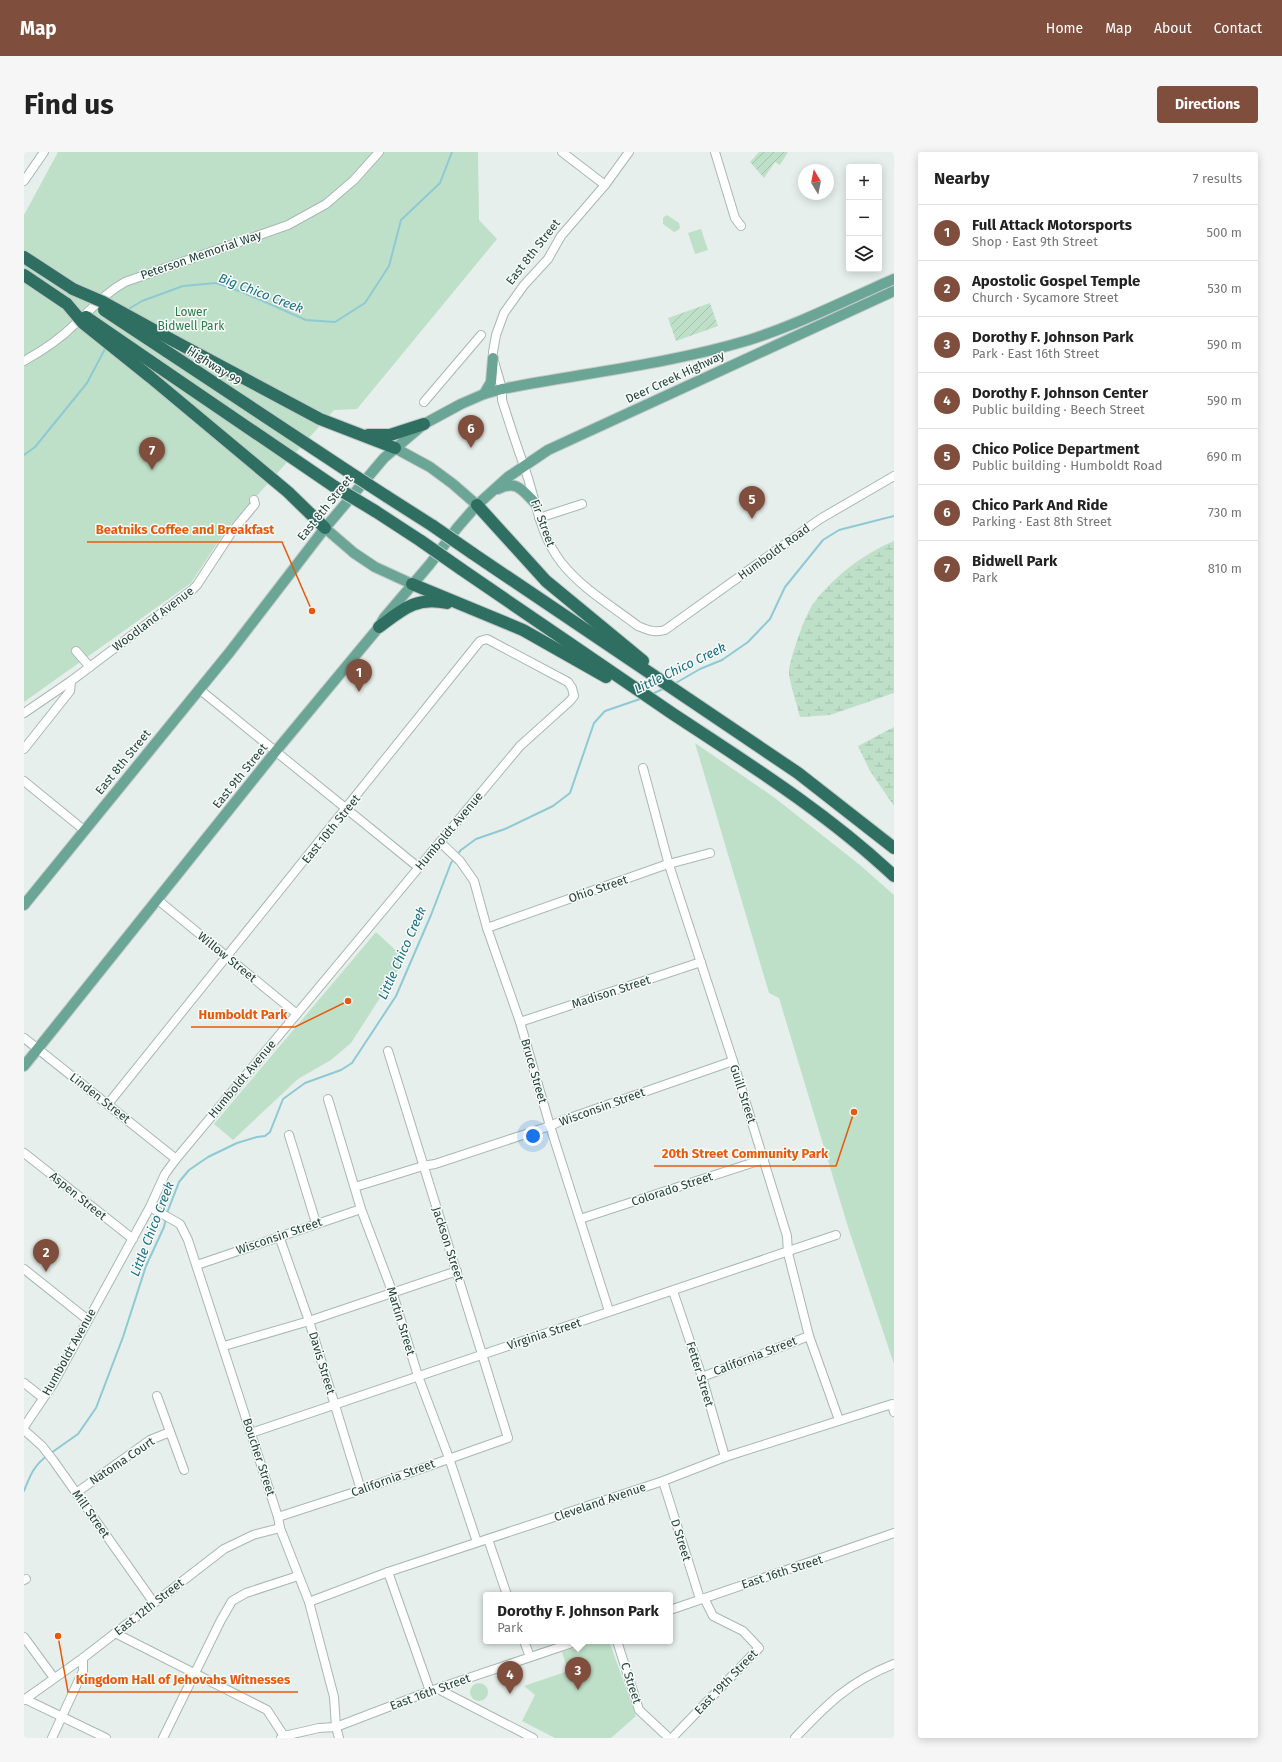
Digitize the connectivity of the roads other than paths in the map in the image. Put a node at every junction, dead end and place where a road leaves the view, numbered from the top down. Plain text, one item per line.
1 (44, 152) edge
2 (379, 152) edge
3 (562, 152) edge
4 (629, 152) edge
5 (715, 152) edge
6 (24, 181) edge
7 (605, 185) junction
8 (741, 226) dead end
9 (24, 257) edge
10 (24, 275) edge
11 (894, 279) edge
12 (72, 289) junction
13 (894, 291) edge
14 (67, 304) junction
15 (496, 335) junction
16 (493, 358) junction
17 (24, 361) edge
18 (502, 389) junction
19 (484, 394) junction
20 (424, 402) dead end
21 (424, 424) junction
22 (361, 434) junction
23 (395, 448) junction
24 (525, 466) junction
25 (894, 476) edge
26 (492, 491) junction
27 (254, 500) dead end
28 (535, 503) junction
29 (582, 504) dead end
30 (477, 505) junction
31 (539, 518) junction
32 (325, 528) junction
33 (412, 584) junction
34 (487, 615) junction
35 (379, 627) junction
36 (658, 632) joint
37 (76, 651) dead end
38 (90, 666) junction
39 (656, 677) junction
40 (71, 681) junction
41 (200, 689) junction
42 (631, 689) junction
43 (574, 696) joint
44 (24, 713) edge
45 (24, 749) edge
46 (276, 751) junction
47 (643, 768) dead end
48 (24, 781) edge
49 (347, 808) junction
50 (84, 830) junction
51 (443, 844) junction
52 (894, 848) edge
53 (710, 854) dead end
54 (669, 865) junction
55 (418, 867) junction
56 (894, 876) edge
57 (158, 900) junction
58 (24, 905) edge
59 (487, 928) junction
60 (228, 958) junction
61 (701, 962) junction
62 (297, 1014) junction
63 (520, 1022) junction
64 (24, 1038) edge
65 (37, 1049) junction
66 (388, 1051) dead end
67 (733, 1062) junction
68 (24, 1066) edge
69 (328, 1099) dead end
70 (108, 1104) junction
71 (550, 1126) junction
72 (289, 1135) dead end
73 (24, 1153) edge
74 (176, 1159) junction
75 (764, 1159) junction
76 (423, 1166) junction
77 (355, 1187) junction
78 (150, 1207) junction
79 (361, 1209) junction
80 (580, 1218) junction
81 (316, 1223) junction
82 (836, 1235) dead end
83 (279, 1236) junction
84 (133, 1240) junction
85 (788, 1253) junction
86 (197, 1265) junction
87 (24, 1269) edge
88 (457, 1271) junction
89 (673, 1291) junction
90 (392, 1292) junction
91 (609, 1311) junction
92 (88, 1320) junction
93 (309, 1321) junction
94 (809, 1336) junction
95 (224, 1346) junction
96 (481, 1354) junction
97 (418, 1376) junction
98 (702, 1377) junction
99 (24, 1383) edge
100 (157, 1396) dead end
101 (44, 1398) junction
102 (334, 1404) junction
103 (893, 1408) edge
104 (839, 1420) junction
105 (24, 1429) edge
106 (170, 1432) junction
107 (252, 1433) junction
108 (508, 1438) joint
109 (725, 1457) junction
110 (449, 1458) junction
111 (184, 1470) dead end
112 (663, 1481) junction
113 (361, 1490) junction
114 (76, 1493) junction
115 (278, 1517) junction
116 (280, 1528) junction
117 (894, 1533) edge
118 (488, 1540) junction
119 (476, 1542) junction
120 (388, 1572) junction
121 (298, 1576) junction
122 (506, 1592) edge
123 (702, 1598) junction
124 (309, 1602) junction
125 (154, 1603) junction
126 (673, 1609) edge
127 (114, 1633) junction
128 (24, 1637) edge
129 (525, 1644) edge
130 (569, 1644) edge
131 (618, 1644) edge
132 (530, 1657) junction
133 (82, 1658) junction
134 (894, 1664) edge
135 (195, 1673) junction
136 (54, 1678) junction
137 (434, 1690) junction
138 (24, 1700) edge
139 (62, 1717) junction
140 (336, 1726) junction
141 (283, 1737) edge
142 (52, 1738) edge
143 (106, 1738) edge
144 (163, 1738) edge
145 (339, 1738) edge
146 (533, 1738) edge
147 (669, 1738) edge
148 (672, 1738) edge
149 (795, 1738) edge

1 - 6 street
2 - 17 street, Peterson Memorial Way
3 - 7 street
4 - 7 street, East 8th Street
5 - 8 street
7 - 15 street, East 8th Street
9 - 12 highway, Highway 99
10 - 14 highway
11 - 18 main road, Deer Creek Highway
12 - 22 highway, bridge
12 - 39 highway, Highway 99, bridge
13 - 24 main road, Deer Creek Highway
14 - 32 highway, bridge
14 - 42 highway, bridge
15 - 16 street, East 8th Street
15 - 20 street
16 - 18 street, East 8th Street
16 - 19 main road
18 - 19 main road, East 8th Street
18 - 24 street, Fir Street
19 - 21 main road, East 8th Street
21 - 22 highway
21 - 23 main road, East 8th Street
22 - 23 highway
23 - 30 main road
23 - 32 main road, East 8th Street
24 - 26 main road, Deer Creek Highway
24 - 28 street, Fir Street
25 - 36 street, Humboldt Road
26 - 28 main road
26 - 30 main road, Deer Creek Highway
27 - 38 street, Woodland Avenue
28 - 31 street, Fir Street
29 - 31 street
30 - 33 main road, East 9th Street
30 - 39 highway
31 - 36 street, Fir Street
32 - 33 main road
32 - 41 main road, East 8th Street
33 - 34 highway
33 - 35 main road, East 9th Street
34 - 35 highway
34 - 42 highway
35 - 46 main road, East 9th Street
37 - 38 street
38 - 40 street, Woodland Avenue
39 - 52 highway, Highway 99
40 - 44 street, Woodland Avenue
40 - 45 street
41 - 46 street
41 - 50 main road, East 8th Street
42 - 56 highway
43 - 49 street, East 10th Street
43 - 51 street, Humboldt Avenue
46 - 49 street
46 - 57 main road, East 9th Street
47 - 54 street, Guill Street
48 - 50 street
49 - 55 street
49 - 60 street, East 10th Street
50 - 58 main road, East 8th Street
51 - 55 street, Humboldt Avenue
51 - 59 street, Bruce Street
53 - 54 street, Ohio Street
54 - 59 street, Ohio Street
54 - 61 street, Guill Street
55 - 62 street, Humboldt Avenue
57 - 60 street, Willow Street
57 - 65 main road, East 9th Street
59 - 63 street, Bruce Street
60 - 62 street, Willow Street
60 - 70 street, East 10th Street
61 - 63 street, Madison Street
61 - 67 street, Guill Street
62 - 74 street, Humboldt Avenue
63 - 71 street, Bruce Street
64 - 65 street, Linden Street
65 - 68 main road, East 9th Street
65 - 70 street, Linden Street
66 - 76 street, Jackson Street
67 - 71 street, Wisconsin Street
67 - 75 street, Guill Street
69 - 77 street, Martin Street
70 - 74 street, Linden Street
71 - 76 street, Wisconsin Street
71 - 80 street, Bruce Street
72 - 81 street
73 - 84 street, Aspen Street
74 - 78 street, Humboldt Avenue
75 - 80 street, Colorado Street
75 - 85 street, Guill Street
76 - 77 street, Wisconsin Street
76 - 88 street, Jackson Street
77 - 79 street, Martin Street
78 - 84 street, Humboldt Avenue
78 - 86 street, Boucher Street
79 - 81 street, Wisconsin Street
79 - 90 street, Martin Street
80 - 91 street, Bruce Street
81 - 83 street, Wisconsin Street
82 - 85 street, Virginia Street
83 - 86 street, Wisconsin Street
83 - 93 street, Davis Street
84 - 92 street, Humboldt Avenue
85 - 89 street, Virginia Street
85 - 94 street, Guill Street
86 - 95 street, Boucher Street
87 - 92 street
88 - 90 street
88 - 96 street, Jackson Street
89 - 91 street, Virginia Street
89 - 98 street, Fetter Street
90 - 93 street
90 - 97 street, Martin Street
91 - 96 street, Virginia Street
92 - 101 street, Humboldt Avenue
93 - 95 street
93 - 102 street, Davis Street
94 - 98 street, California Street
94 - 104 street, Guill Street
95 - 107 street, Boucher Street
96 - 97 street, Virginia Street
96 - 108 street, Jackson Street
97 - 102 street, Virginia Street
97 - 110 street, Martin Street
98 - 109 street, Fetter Street
99 - 101 street
100 - 106 street, Natoma Court
101 - 105 street, Humboldt Avenue
102 - 107 street, Virginia Street
102 - 113 street, Davis Street
103 - 104 street, Cleveland Avenue
104 - 109 street, Cleveland Avenue
105 - 114 street, Mill Street
106 - 111 street, Natoma Court
106 - 114 street, Natoma Court
107 - 115 street, Boucher Street
108 - 110 street, California Street
109 - 112 street, Cleveland Avenue
110 - 113 street, California Street
110 - 119 street, Martin Street
112 - 118 street, Cleveland Avenue
112 - 123 street, D Street
113 - 115 street, California Street
114 - 125 street, Mill Street
115 - 116 street, Boucher Street
116 - 121 street, Boucher Street
116 - 125 street, East 12th Street
117 - 123 street, East 16th Street
118 - 119 street, Cleveland Avenue
118 - 122 street
119 - 120 street, Cleveland Avenue
120 - 124 street, Cleveland Avenue
120 - 137 street
121 - 124 street, Boucher Street
121 - 135 street
123 - 126 street, East 16th Street
123 - 148 street, East 19th Street
124 - 140 street, Boucher Street
125 - 127 street, East 12th Street
127 - 133 street, East 12th Street
127 - 135 street
128 - 136 street
129 - 132 street
130 - 132 street, East 16th Street
131 - 147 street, C Street
132 - 137 street, East 16th Street
133 - 136 street, East 12th Street
133 - 139 street
134 - 149 street
135 - 141 street
135 - 144 street
136 - 138 street, East 12th Street
137 - 140 street, East 16th Street
137 - 146 street
138 - 139 street
139 - 142 street
139 - 143 street
140 - 141 street, East 16th Street
140 - 145 street, Boucher Street

